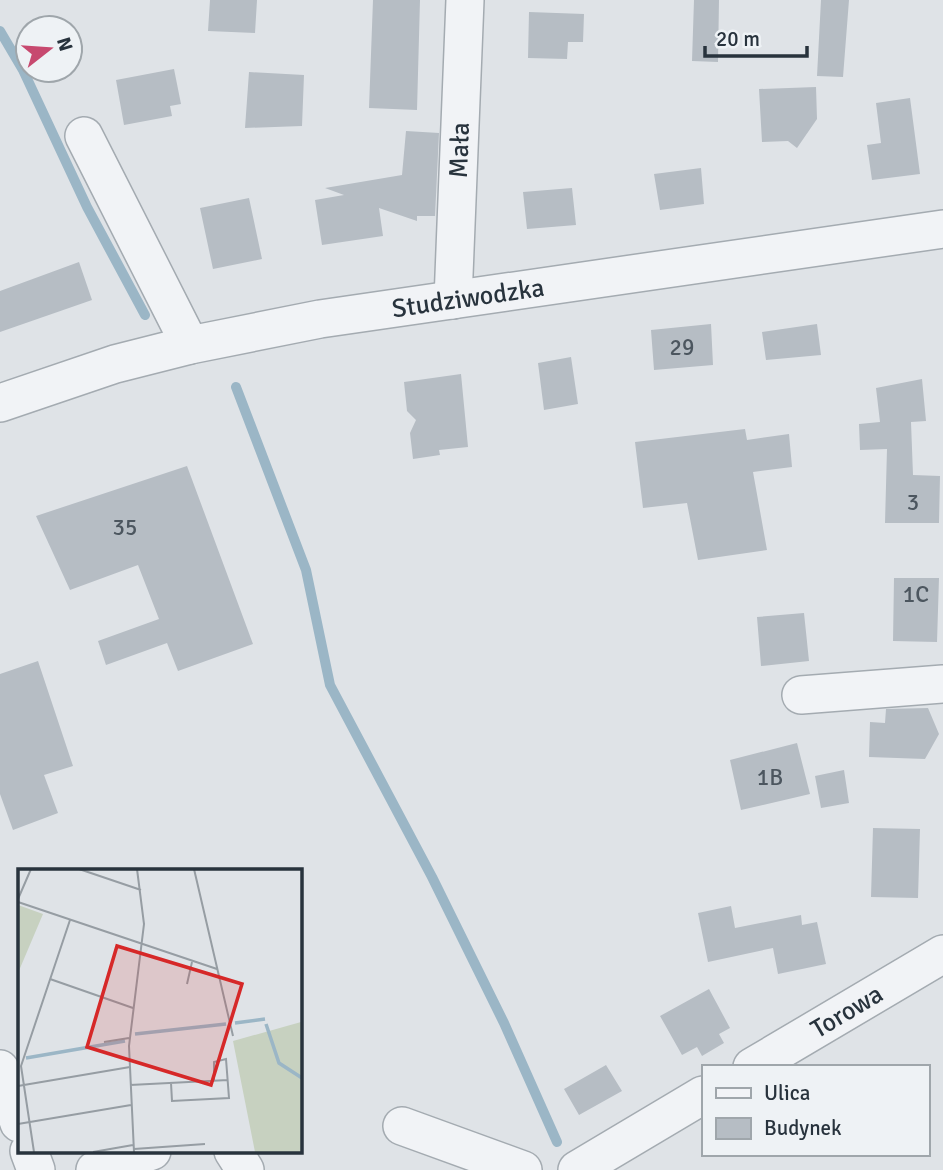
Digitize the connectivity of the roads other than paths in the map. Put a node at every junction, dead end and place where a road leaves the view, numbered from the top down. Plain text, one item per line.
1 (465, 0) edge
2 (84, 136) dead end
3 (943, 229) edge
4 (453, 300) junction
5 (190, 345) junction
6 (0, 402) edge
7 (943, 684) edge
8 (801, 695) dead end
9 (943, 954) edge
10 (755, 1065) edge
11 (0, 1069) edge
12 (702, 1096) edge
13 (18, 1120) edge
14 (402, 1126) dead end
15 (29, 1152) edge
16 (149, 1152) edge
17 (234, 1152) edge
18 (36, 1170) edge
19 (94, 1170) edge
20 (245, 1170) edge
21 (523, 1170) edge
22 (577, 1170) edge

1 - 4 street, Mała
2 - 5 street
3 - 4 street, Studziwodzka
4 - 5 street, Studziwodzka
5 - 6 street, Studziwodzka
7 - 8 street
9 - 10 street, Torowa
11 - 13 street
12 - 22 street
14 - 21 street
15 - 18 street
16 - 19 street
17 - 20 street

